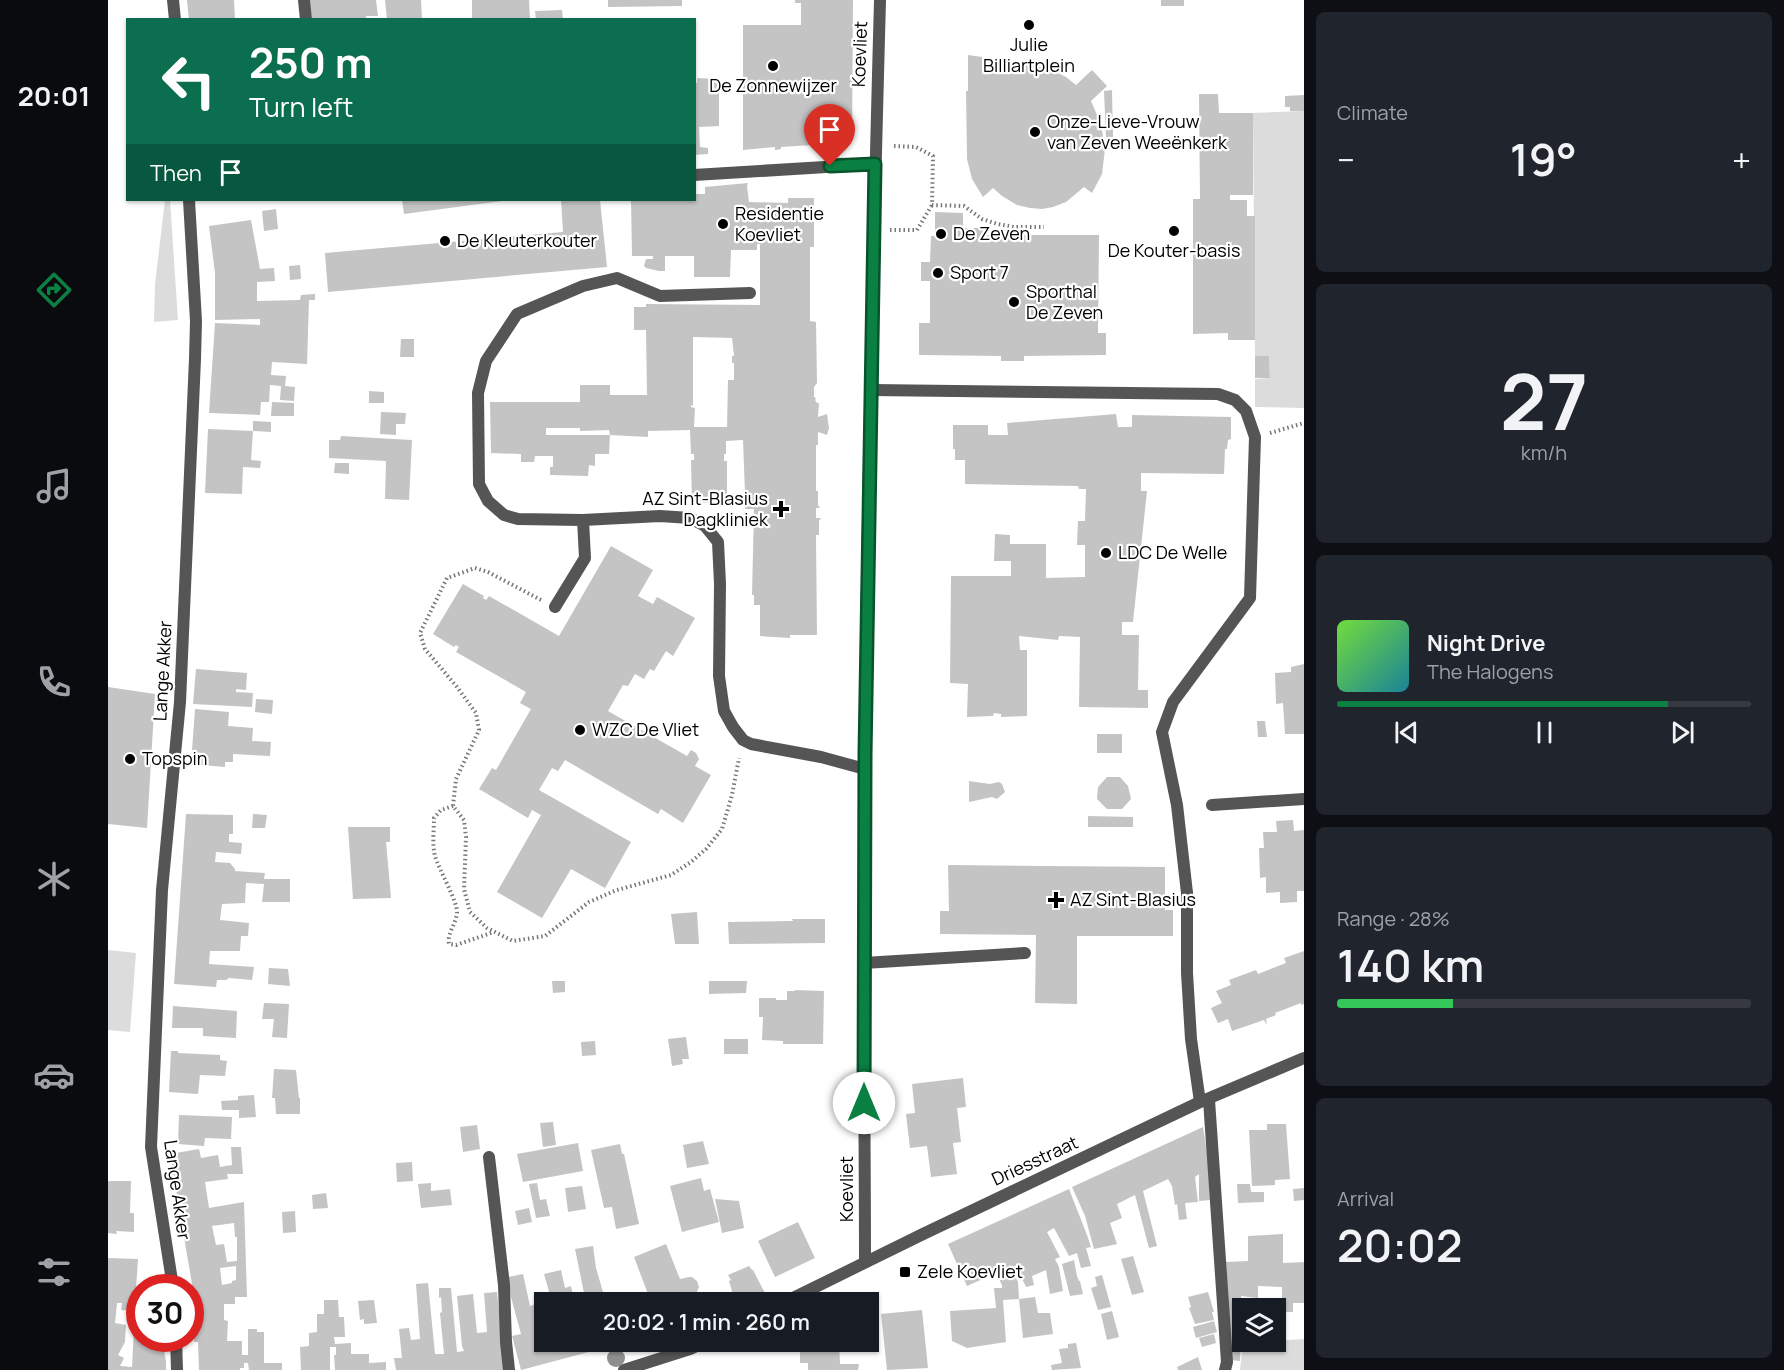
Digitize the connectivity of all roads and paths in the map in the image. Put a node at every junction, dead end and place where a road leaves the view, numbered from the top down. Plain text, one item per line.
1 (173, 0) edge
2 (304, 0) edge
3 (880, 0) edge
4 (175, 18) edge
5 (306, 18) edge
6 (876, 145) junction
7 (875, 164) junction
8 (696, 175) edge
9 (189, 201) edge
10 (932, 205) junction
11 (1044, 227) dead end
12 (874, 229) junction
13 (750, 293) dead end
14 (871, 390) junction
15 (1304, 423) edge
16 (1255, 437) junction
17 (583, 520) junction
18 (555, 608) joint
19 (743, 740) junction
20 (865, 769) junction
21 (1304, 799) edge
22 (1212, 805) dead end
23 (453, 806) junction
24 (495, 932) junction
25 (1025, 953) dead end
26 (864, 963) junction
27 (1304, 1058) edge
28 (1205, 1101) junction
29 (489, 1157) dead end
30 (865, 1262) junction
31 (171, 1274) edge
32 (804, 1292) edge
33 (176, 1352) edge
34 (681, 1352) edge
35 (177, 1370) edge
36 (509, 1370) edge
37 (624, 1370) edge
38 (1226, 1370) edge

1 - 4 street
2 - 5 street
3 - 6 street, Koevliet
6 - 7 street, Koevliet
6 - 10 path
7 - 8 street
7 - 12 street, Koevliet
9 - 31 street, Lange Akker
10 - 11 path
10 - 12 path
12 - 14 street, Koevliet
13 - 17 street
14 - 16 street
14 - 20 street, Koevliet
15 - 16 path
16 - 28 street
17 - 18 street
17 - 19 street
18 - 23 path
19 - 20 street
19 - 24 path
20 - 26 street, Koevliet
21 - 22 street
23 - 24 path
23 - 24 path
25 - 26 street
26 - 30 street, Koevliet
27 - 28 street, Driesstraat
28 - 30 street, Driesstraat
28 - 38 street
29 - 36 street
30 - 32 street, Driesstraat
33 - 35 street
34 - 37 street

